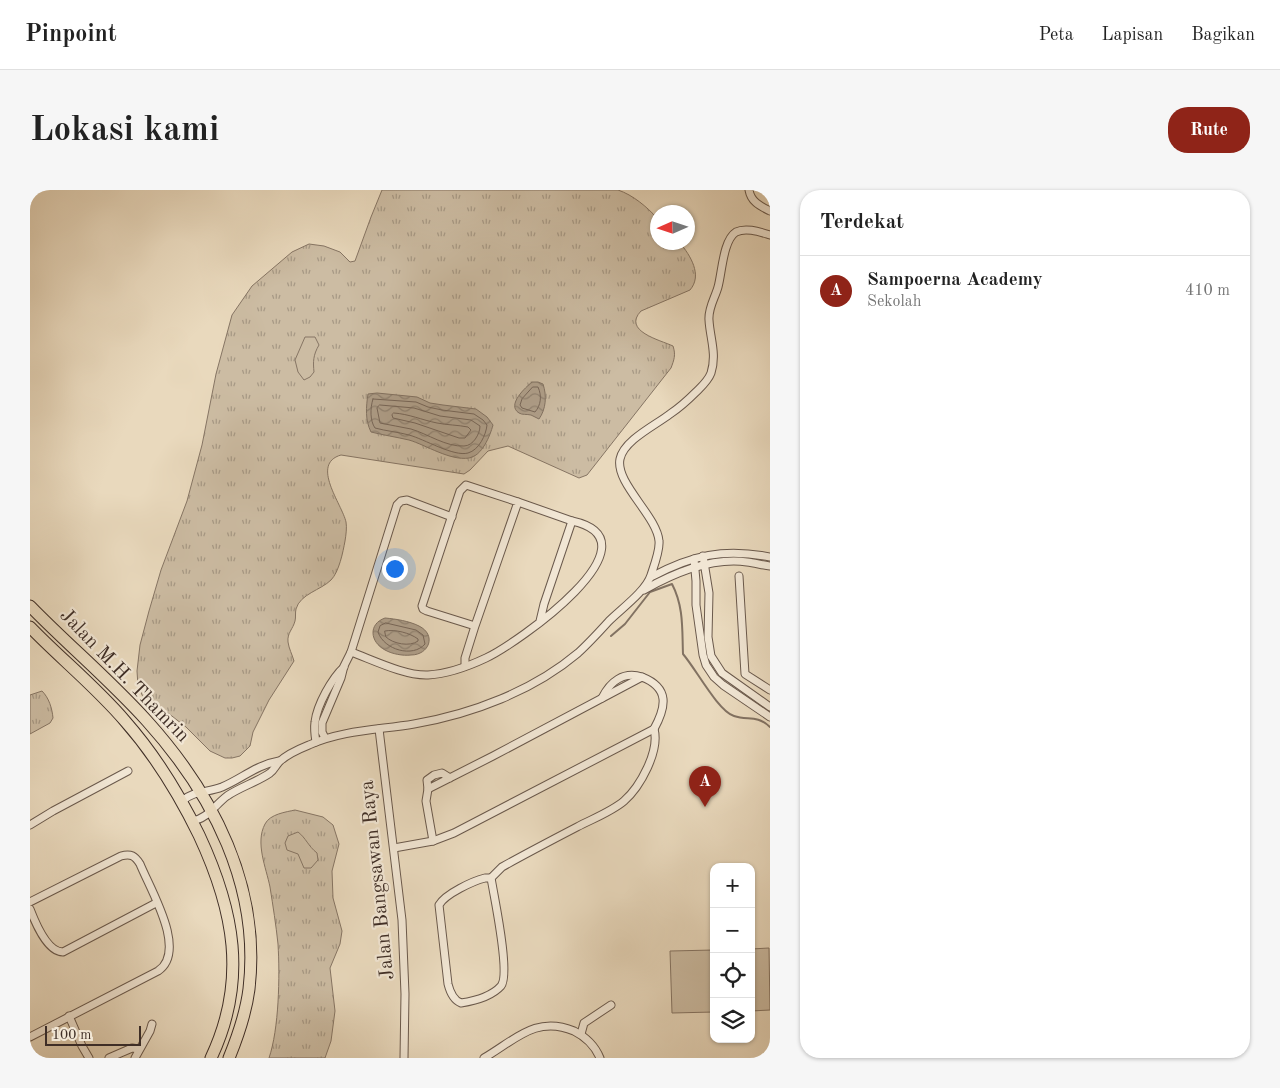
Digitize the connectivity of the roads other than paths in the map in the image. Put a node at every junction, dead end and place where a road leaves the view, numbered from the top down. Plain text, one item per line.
1 (749, 190) edge
2 (770, 211) edge
3 (770, 234) edge
4 (518, 502) junction
5 (452, 517) junction
6 (572, 521) junction
7 (703, 556) junction
8 (770, 557) edge
9 (694, 559) junction
10 (703, 565) junction
11 (770, 566) edge
12 (695, 568) junction
13 (651, 576) junction
14 (739, 576) dead end
15 (696, 580) junction
16 (706, 580) junction
17 (641, 591) junction
18 (30, 606) edge
19 (708, 614) junction
20 (698, 615) junction
21 (540, 621) junction
22 (475, 626) junction
23 (30, 627) edge
24 (352, 652) junction
25 (344, 666) junction
26 (465, 666) junction
27 (642, 677) junction
28 (770, 690) edge
29 (602, 698) junction
30 (323, 699) junction
31 (331, 704) junction
32 (770, 707) edge
33 (770, 717) edge
34 (379, 729) junction
35 (654, 729) junction
36 (325, 738) junction
37 (316, 742) junction
38 (280, 761) junction
39 (128, 772) dead end
40 (201, 792) junction
41 (182, 801) junction
42 (211, 809) junction
43 (192, 820) junction
44 (30, 825) edge
45 (433, 841) junction
46 (394, 848) junction
47 (491, 878) junction
48 (30, 902) edge
49 (156, 903) junction
50 (30, 908) edge
51 (611, 1005) dead end
52 (69, 1016) junction
53 (152, 1024) dead end
54 (581, 1034) junction
55 (30, 1037) edge
56 (139, 1049) junction
57 (89, 1058) edge
58 (109, 1058) edge
59 (135, 1058) edge
60 (211, 1058) edge
61 (229, 1058) edge
62 (404, 1058) edge
63 (484, 1058) edge
64 (600, 1058) edge

1 - 2 street
3 - 13 street
4 - 5 street
4 - 6 street
4 - 22 street
5 - 22 street
5 - 24 street
6 - 21 street
6 - 21 street
7 - 8 street
7 - 9 street
7 - 10 street
9 - 12 street
9 - 13 street
10 - 11 street
10 - 12 street
10 - 16 street
12 - 15 street
12 - 17 street
13 - 17 street
14 - 28 street
15 - 16 street
15 - 20 street
16 - 19 street
17 - 34 street
18 - 40 main road, Jalan M.H. Thamrin
19 - 20 street
19 - 32 street
20 - 33 street
21 - 26 street
22 - 26 street
23 - 41 main road, Jalan M.H. Thamrin
24 - 25 street
24 - 26 street
25 - 30 street
25 - 31 street
27 - 29 street
27 - 29 street
27 - 35 street
29 - 45 street
30 - 31 street
30 - 37 street
31 - 36 street
34 - 36 street
34 - 46 street, Jalan Bangsawan Raya
35 - 45 street
35 - 47 street
36 - 37 street
37 - 38 street
38 - 40 street
38 - 42 street
39 - 44 street
40 - 41 street
40 - 42 main road, Jalan M.H. Thamrin
41 - 43 main road, Jalan M.H. Thamrin
42 - 43 street
42 - 61 main road, Jalan M.H. Thamrin
43 - 60 main road, Jalan M.H. Thamrin
45 - 46 street
46 - 62 street, Jalan Bangsawan Raya
47 - 47 street
48 - 49 street
49 - 50 street
49 - 52 street
51 - 54 street
52 - 55 street
52 - 57 street
53 - 56 street
54 - 63 street
54 - 64 street
56 - 58 street
56 - 59 street

